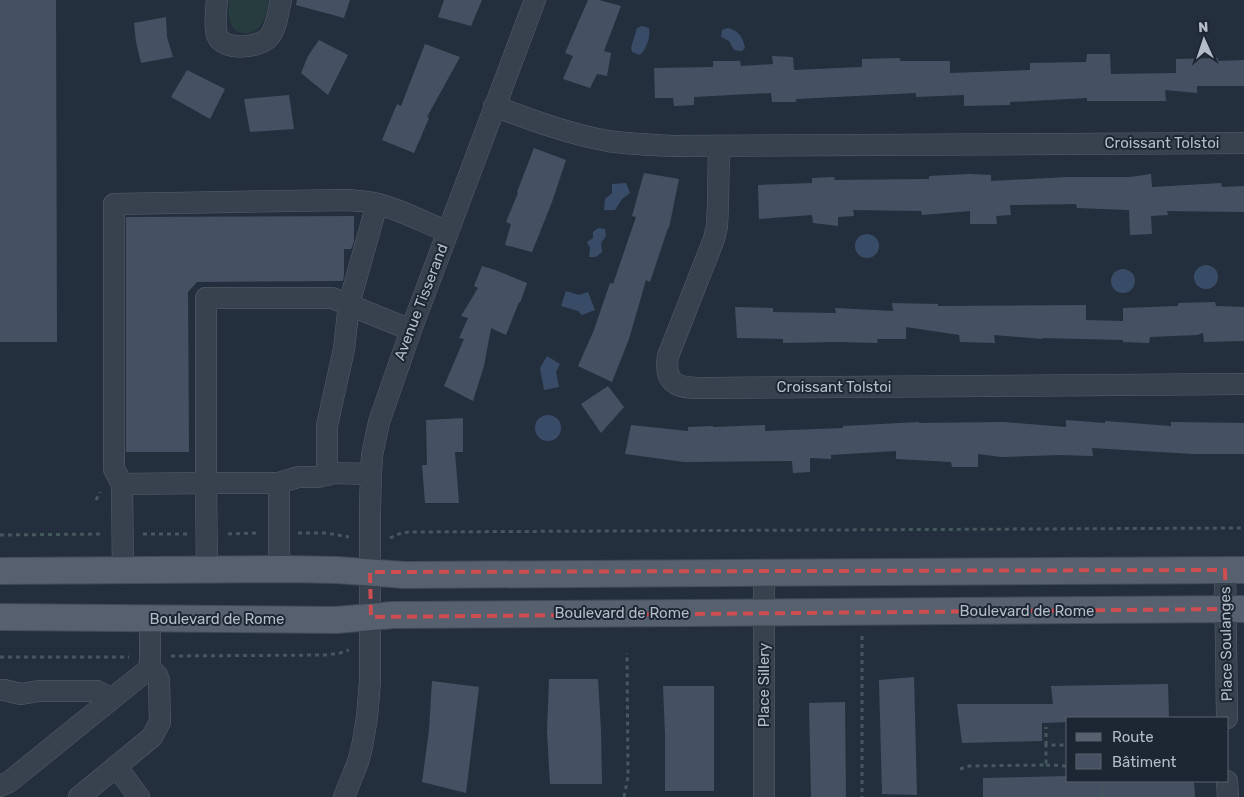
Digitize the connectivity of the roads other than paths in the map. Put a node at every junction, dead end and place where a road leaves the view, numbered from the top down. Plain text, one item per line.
1 (217, 0) edge
2 (281, 0) edge
3 (535, 0) edge
4 (494, 106) junction
5 (1244, 143) edge
6 (719, 146) junction
7 (377, 204) junction
8 (448, 232) junction
9 (349, 304) junction
10 (410, 330) junction
11 (1244, 384) edge
12 (371, 474) junction
13 (326, 475) junction
14 (206, 483) junction
15 (279, 483) junction
16 (122, 484) junction
17 (279, 569) junction
18 (123, 570) junction
19 (207, 570) junction
20 (1235, 570) edge
21 (0, 571) edge
22 (370, 572) junction
23 (764, 573) junction
24 (1235, 609) edge
25 (764, 612) junction
26 (0, 617) edge
27 (370, 617) junction
28 (150, 618) junction
29 (150, 668) junction
30 (0, 690) edge
31 (110, 700) junction
32 (1227, 717) edge
33 (116, 766) junction
34 (1228, 782) edge
35 (0, 786) edge
36 (79, 797) edge
37 (139, 797) edge
38 (344, 797) edge
39 (764, 797) edge
40 (1228, 797) edge

1 - 2 street
3 - 4 street, Avenue Tisserand
4 - 6 street, Croissant Tolstoi
4 - 8 street, Avenue Tisserand
5 - 6 street, Croissant Tolstoi
6 - 11 street, Croissant Tolstoi
7 - 8 street
7 - 9 street
7 - 16 street
8 - 10 street, Avenue Tisserand
9 - 10 street
9 - 13 street
9 - 14 street
10 - 12 street, Avenue Tisserand
12 - 13 street
12 - 22 street, Avenue Tisserand
13 - 15 street
14 - 15 street
14 - 16 street
14 - 19 street
15 - 17 street
16 - 18 street
17 - 19 main road
17 - 22 main road
18 - 19 main road
18 - 21 main road
20 - 23 main road
20 - 24 street, Place Soulanges
22 - 23 main road
22 - 27 street, Avenue Tisserand
23 - 25 street, Place Sillery
24 - 25 main road, Boulevard de Rome
24 - 32 street, Place Soulanges
25 - 27 main road, Boulevard de Rome
25 - 39 street, Place Sillery
26 - 28 main road, Boulevard de Rome
27 - 28 main road, Boulevard de Rome
27 - 38 street, Avenue Tisserand
28 - 29 street
29 - 31 street
29 - 33 street
30 - 31 street
31 - 35 street
33 - 36 street
33 - 37 street
34 - 40 street

